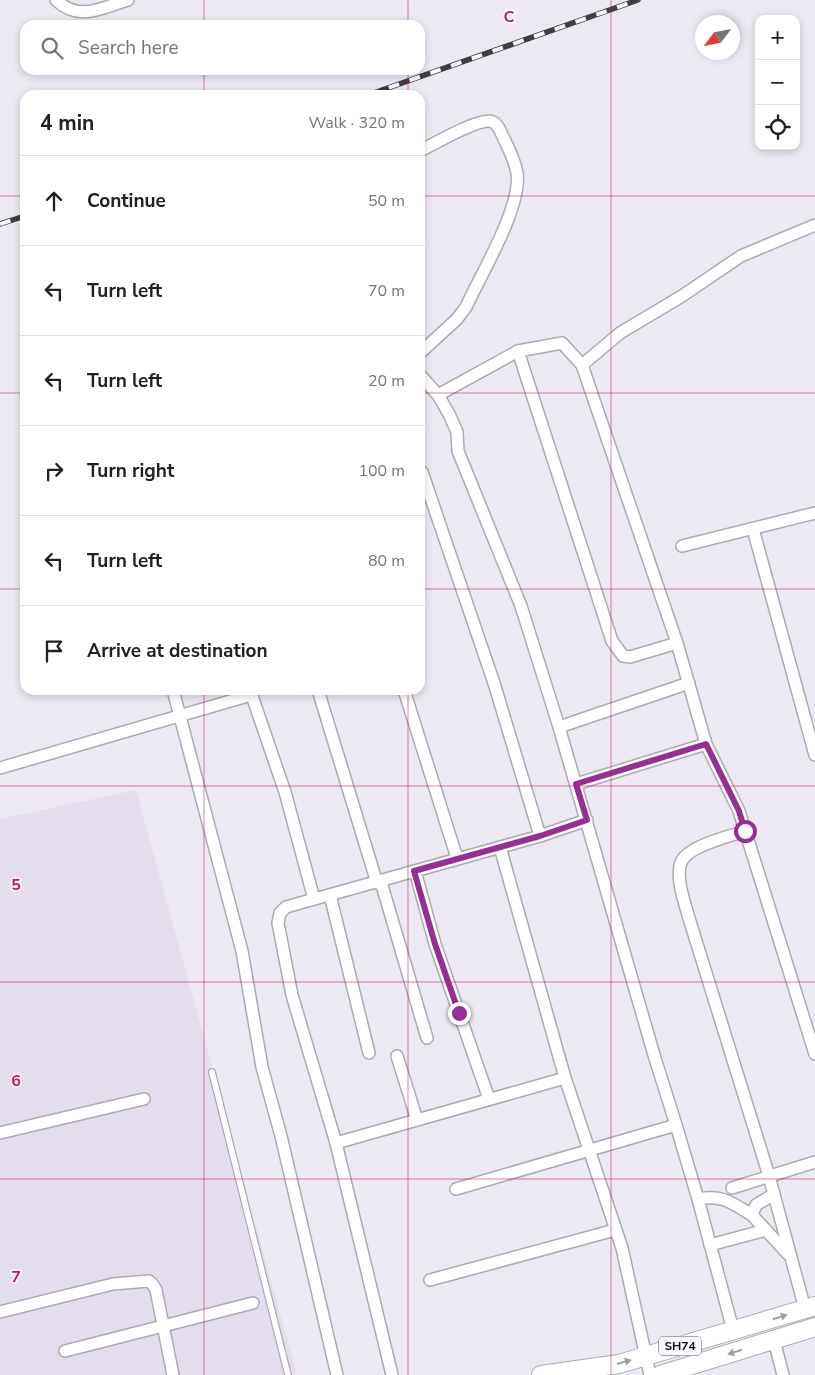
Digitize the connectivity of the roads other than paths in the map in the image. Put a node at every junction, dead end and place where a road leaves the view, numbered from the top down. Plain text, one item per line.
1 (56, 0) edge
2 (128, 0) edge
3 (425, 148) edge
4 (815, 225) edge
5 (425, 348) edge
6 (518, 351) junction
7 (582, 365) junction
8 (425, 381) edge
9 (438, 395) junction
10 (425, 481) edge
11 (815, 512) edge
12 (753, 529) junction
13 (682, 546) dead end
14 (677, 643) junction
15 (689, 683) junction
16 (174, 695) edge
17 (241, 695) edge
18 (251, 695) edge
19 (320, 695) edge
20 (406, 695) edge
21 (180, 715) junction
22 (810, 715) edge
23 (560, 727) junction
24 (706, 744) junction
25 (815, 756) edge
26 (0, 768) edge
27 (576, 784) junction
28 (587, 820) junction
29 (745, 831) junction
30 (540, 836) junction
31 (500, 847) junction
32 (457, 858) junction
33 (414, 871) junction
34 (379, 882) junction
35 (330, 895) junction
36 (314, 899) junction
37 (427, 1038) dead end
38 (369, 1053) dead end
39 (815, 1054) edge
40 (397, 1056) dead end
41 (212, 1072) dead end
42 (565, 1078) junction
43 (489, 1098) junction
44 (144, 1099) dead end
45 (418, 1120) junction
46 (676, 1125) junction
47 (0, 1133) edge
48 (336, 1144) junction
49 (590, 1151) junction
50 (815, 1162) edge
51 (769, 1176) junction
52 (732, 1188) dead end
53 (456, 1189) dead end
54 (774, 1194) junction
55 (698, 1199) junction
56 (752, 1215) junction
57 (615, 1230) junction
58 (766, 1230) junction
59 (710, 1245) junction
60 (791, 1256) junction
61 (430, 1280) dead end
62 (253, 1303) dead end
63 (810, 1308) edge
64 (0, 1312) edge
65 (164, 1326) junction
66 (815, 1327) edge
67 (733, 1330) junction
68 (774, 1340) junction
69 (65, 1351) dead end
70 (646, 1355) junction
71 (701, 1369) edge
72 (172, 1375) edge
73 (288, 1375) edge
74 (337, 1375) edge
75 (392, 1375) edge
76 (542, 1375) edge
77 (650, 1375) edge
78 (660, 1375) edge
79 (783, 1375) edge

1 - 2 street
3 - 5 street
4 - 7 street
6 - 7 street
6 - 9 street
6 - 14 street
7 - 14 street
8 - 9 street
9 - 23 street
10 - 30 street
11 - 12 street
12 - 13 street
12 - 22 street
14 - 15 street
15 - 23 street
15 - 24 street
16 - 21 street
17 - 21 street
18 - 36 street
19 - 34 street
20 - 32 street
21 - 26 street
21 - 74 street
22 - 25 street
23 - 27 street
24 - 27 street
24 - 29 street
27 - 28 street
28 - 30 street
28 - 46 street
29 - 39 street
29 - 51 street
30 - 31 street
31 - 32 street
31 - 42 street
32 - 33 street
33 - 34 street
33 - 43 street
34 - 35 street
34 - 37 street
35 - 36 street
35 - 38 street
36 - 48 street
40 - 45 street
41 - 73 lane
42 - 43 street
42 - 49 street
43 - 45 street
44 - 47 street
45 - 48 street
46 - 49 street
46 - 55 street
48 - 75 street
49 - 53 street
49 - 57 street
50 - 51 street
51 - 52 street
51 - 54 street
54 - 56 street
54 - 60 street
55 - 56 street
55 - 59 street
56 - 58 street
57 - 61 street
57 - 70 street
58 - 59 street
58 - 60 street
59 - 67 street
60 - 63 street
62 - 65 street
67 -> 63 main road, SH74
64 - 65 street
65 - 69 street
65 - 72 street
66 - 68 main road, SH74
67 - 70 main road, SH74
68 -> 71 main road, SH74
68 - 79 street
76 -> 70 main road, SH74
70 - 77 street
71 - 78 main road, SH74

